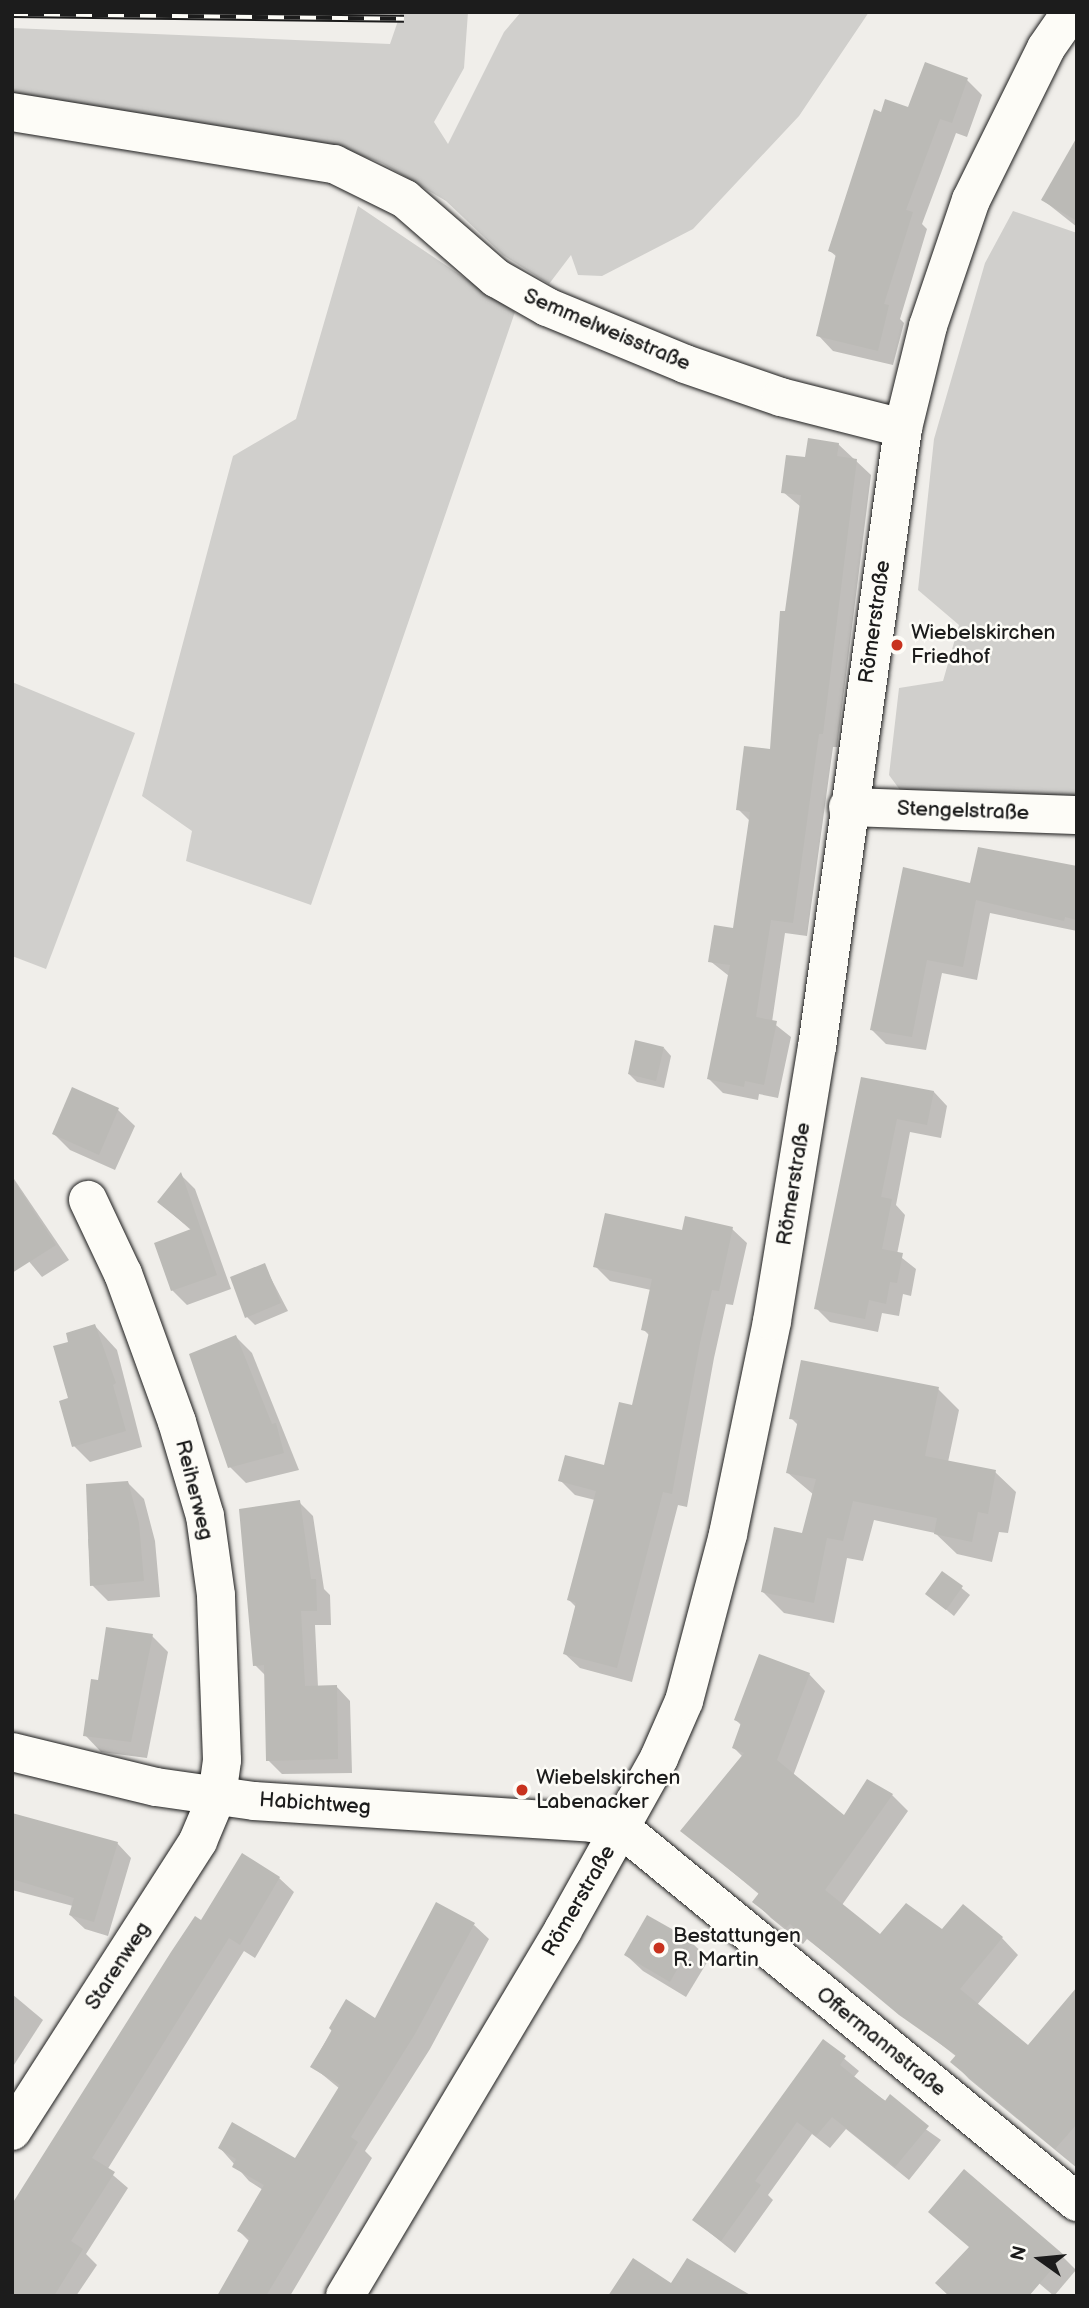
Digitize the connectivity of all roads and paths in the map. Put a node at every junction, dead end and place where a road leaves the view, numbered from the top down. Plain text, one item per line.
1 (1070, 12) edge
2 (12, 112) edge
3 (903, 429) junction
4 (849, 807) junction
5 (1077, 815) edge
6 (88, 1200) dead end
7 (12, 1752) edge
8 (217, 1796) junction
9 (621, 1828) junction
10 (12, 2132) edge
11 (1077, 2202) edge
12 (345, 2296) edge

1 - 3 street, Römerstraße
2 - 3 street, Semmelweisstraße
3 - 4 street, Römerstraße
4 - 5 street, Stengelstraße
4 - 9 street, Römerstraße
6 - 8 street, Reiherweg
7 - 8 street, Habichtweg
8 - 9 street, Habichtweg
8 - 10 street, Starenweg
9 - 11 street, Offermannstraße
9 - 12 street, Römerstraße

